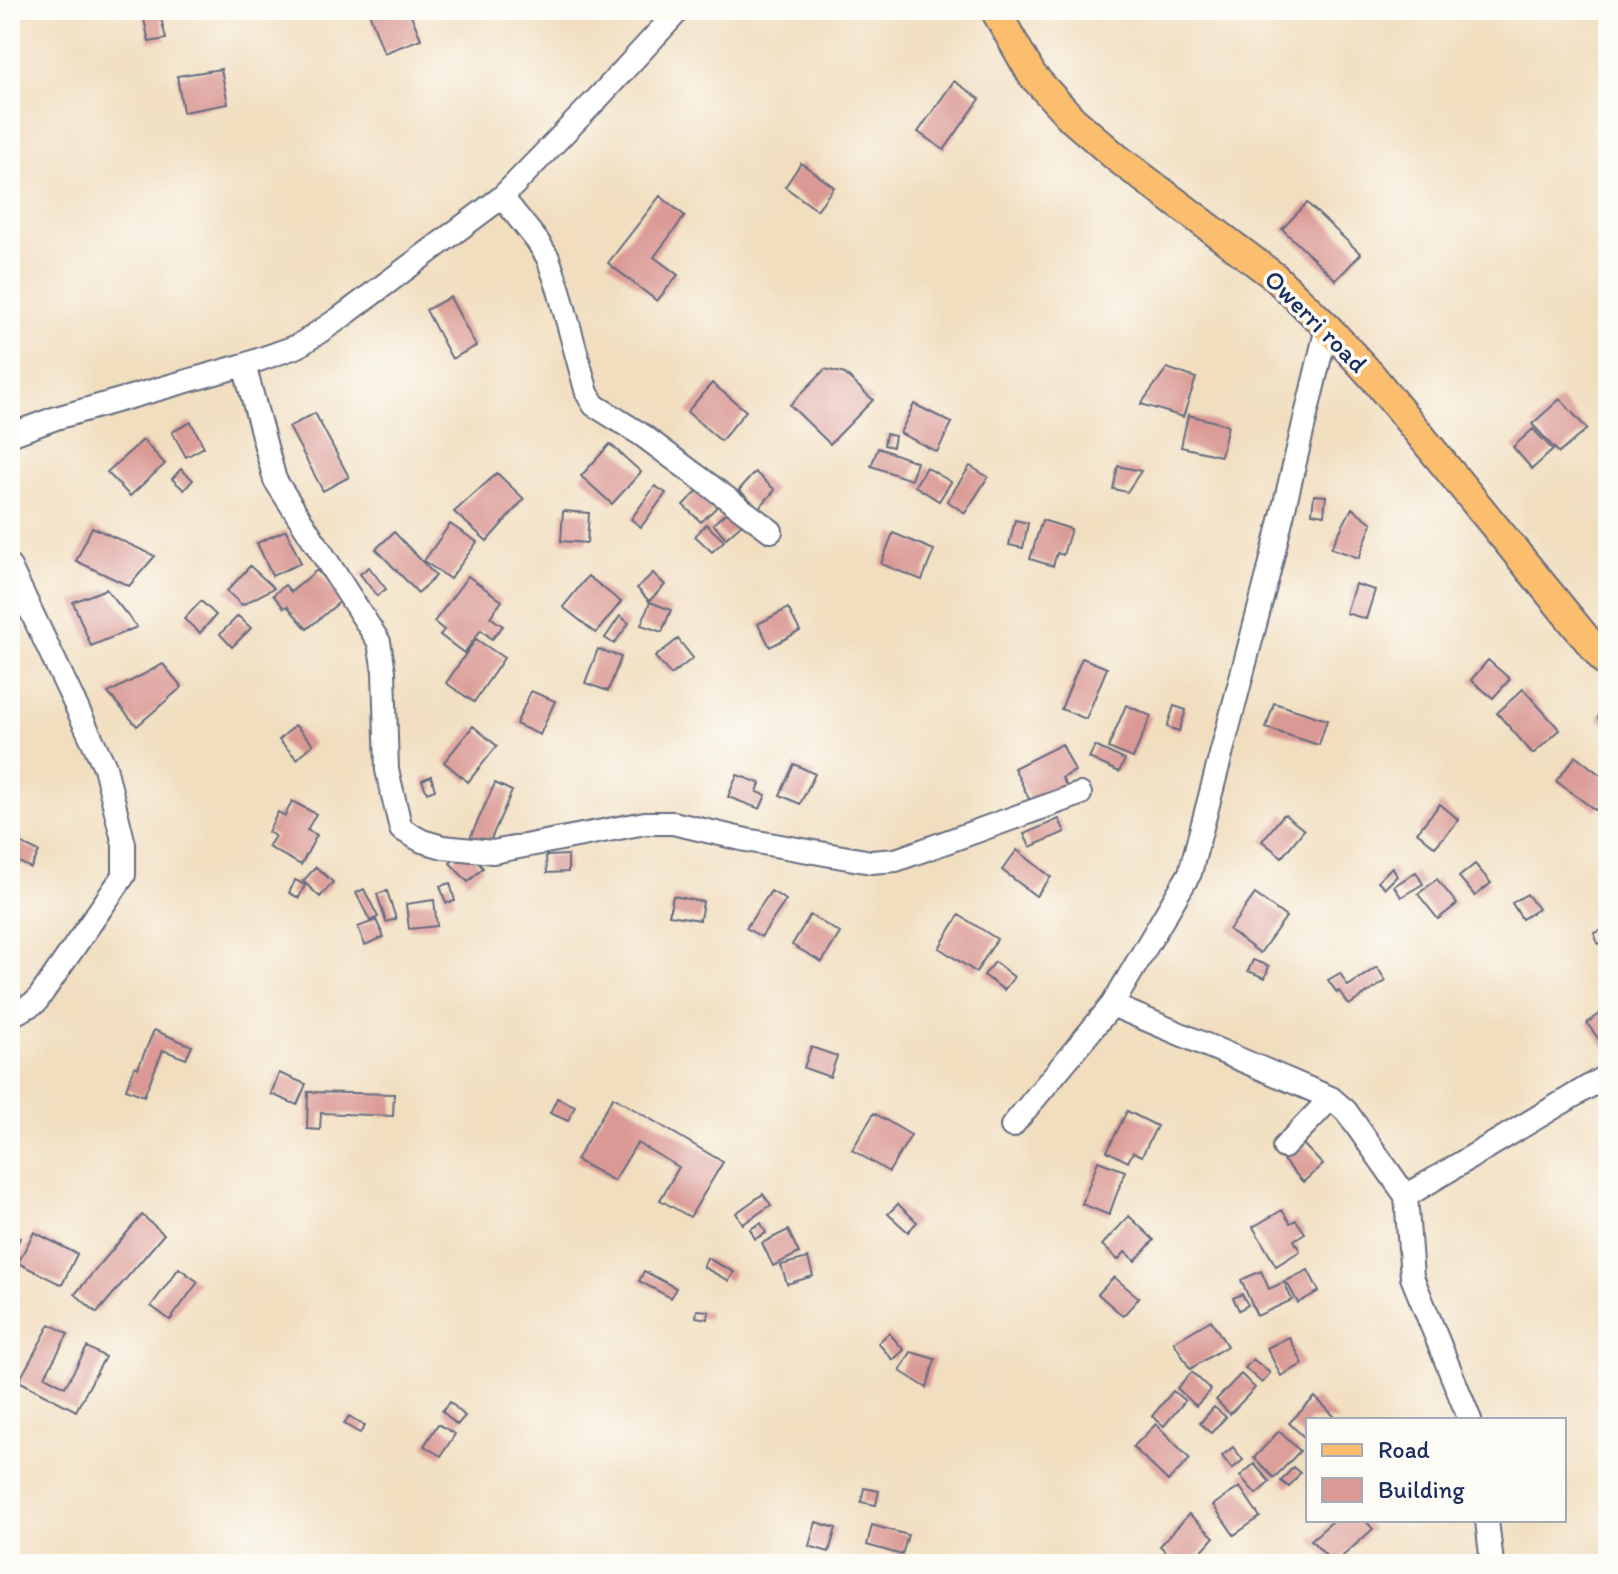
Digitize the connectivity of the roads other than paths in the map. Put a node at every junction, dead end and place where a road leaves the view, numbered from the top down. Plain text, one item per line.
1 (679, 10) edge
2 (995, 10) edge
3 (502, 197) junction
4 (1327, 327) junction
5 (244, 365) junction
6 (10, 435) edge
7 (771, 531) dead end
8 (10, 567) edge
9 (1608, 665) edge
10 (1080, 794) dead end
11 (1112, 1005) junction
12 (10, 1016) edge
13 (1608, 1075) edge
14 (1331, 1098) junction
15 (1012, 1126) dead end
16 (1284, 1147) dead end
17 (1406, 1196) junction
18 (1469, 1418) edge
19 (1487, 1522) edge
20 (1492, 1564) edge

1 - 3 street
2 - 4 main road, Owerri road
3 - 5 street
3 - 7 street
4 - 9 main road, Owerri road
4 - 11 street
5 - 6 street
5 - 10 street
8 - 12 street
11 - 14 street
11 - 15 street
13 - 17 street
14 - 16 street
14 - 17 street
17 - 18 street
19 - 20 street

